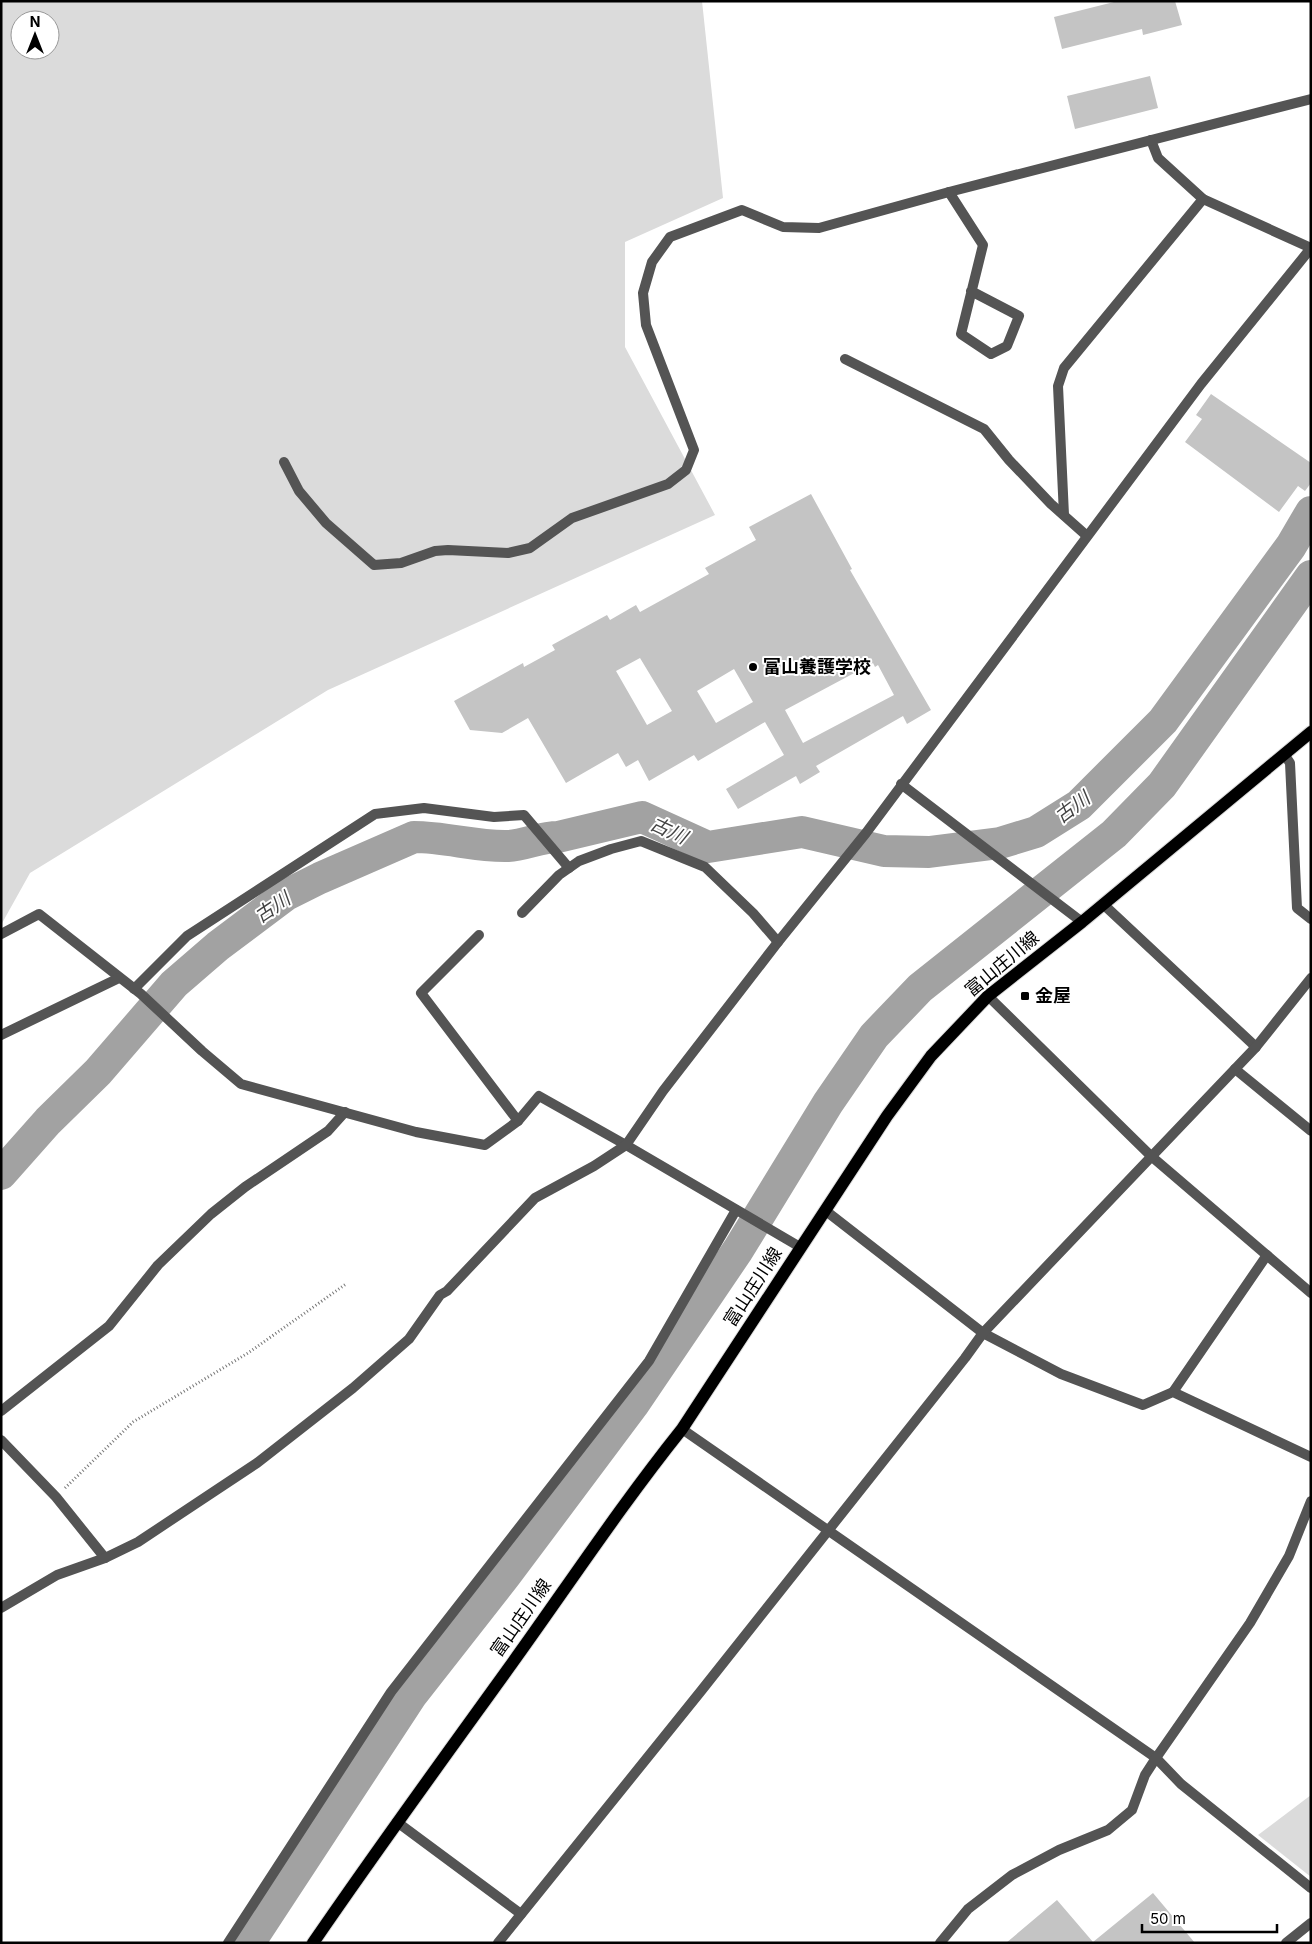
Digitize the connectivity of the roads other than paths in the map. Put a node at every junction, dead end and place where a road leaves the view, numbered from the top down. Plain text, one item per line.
1 (1311, 99) edge
2 (1151, 140) junction
3 (949, 192) junction
4 (1203, 199) junction
5 (1311, 248) edge
6 (971, 291) junction
7 (846, 359) dead end
8 (284, 462) dead end
9 (1064, 515) junction
10 (1087, 536) junction
11 (1311, 732) edge
12 (1284, 754) junction
13 (901, 784) junction
14 (568, 868) junction
15 (1103, 904) junction
16 (522, 913) dead end
17 (1311, 919) edge
18 (1082, 922) junction
19 (1, 934) edge
20 (480, 935) dead end
21 (778, 942) junction
22 (118, 978) junction
23 (1311, 978) edge
24 (138, 991) junction
25 (988, 996) junction
26 (1, 1035) edge
27 (1256, 1047) junction
28 (1236, 1069) junction
29 (345, 1112) junction
30 (518, 1121) junction
31 (1311, 1131) edge
32 (626, 1145) junction
33 (1152, 1156) junction
34 (826, 1211) junction
35 (739, 1212) junction
36 (800, 1248) junction
37 (1267, 1255) junction
38 (1311, 1293) edge
39 (983, 1332) junction
40 (1172, 1392) junction
41 (1, 1411) edge
42 (682, 1429) junction
43 (1, 1440) edge
44 (1311, 1457) edge
45 (1311, 1501) edge
46 (827, 1532) junction
47 (105, 1558) junction
48 (1, 1608) edge
49 (1156, 1758) junction
50 (397, 1822) junction
51 (1311, 1888) edge
52 (521, 1914) junction
53 (1311, 1922) edge
54 (228, 1943) edge
55 (313, 1943) edge
56 (498, 1943) edge
57 (940, 1943) edge
58 (1286, 1943) edge

1 - 2 street
2 - 3 street
2 - 4 street
3 - 6 street
3 - 8 street
4 - 5 street
4 - 9 street
5 - 10 street
6 - 6 street
7 - 9 street
9 - 10 street
10 - 13 street
11 - 12 main road, 富山庄川線
12 - 15 main road, 富山庄川線
12 - 17 street
13 - 18 street
13 - 21 street
14 - 16 street
14 - 21 street
14 - 24 street
15 - 18 main road, 富山庄川線
15 - 27 street
18 - 25 main road, 富山庄川線
19 - 22 street
20 - 30 street
21 - 32 street
22 - 24 street
22 - 26 street
23 - 27 street
24 - 29 street
25 - 33 street
25 - 34 main road, 富山庄川線
27 - 28 street
28 - 31 street
28 - 33 street
29 - 30 street
29 - 41 street
30 - 32 street
32 - 35 street
32 - 47 street
33 - 37 street
33 - 39 street
34 - 36 main road, 富山庄川線
34 - 39 street
35 - 36 street
35 - 54 street
36 - 42 main road, 富山庄川線
37 - 38 street
37 - 40 street
39 - 40 street
39 - 46 street
40 - 44 street
42 - 46 street
42 - 50 main road, 富山庄川線
43 - 47 street
45 - 49 street
46 - 49 street
46 - 52 street
47 - 48 street
49 - 51 street
49 - 57 street
50 - 52 street
50 - 55 main road, 富山庄川線
52 - 56 street
53 - 58 street

